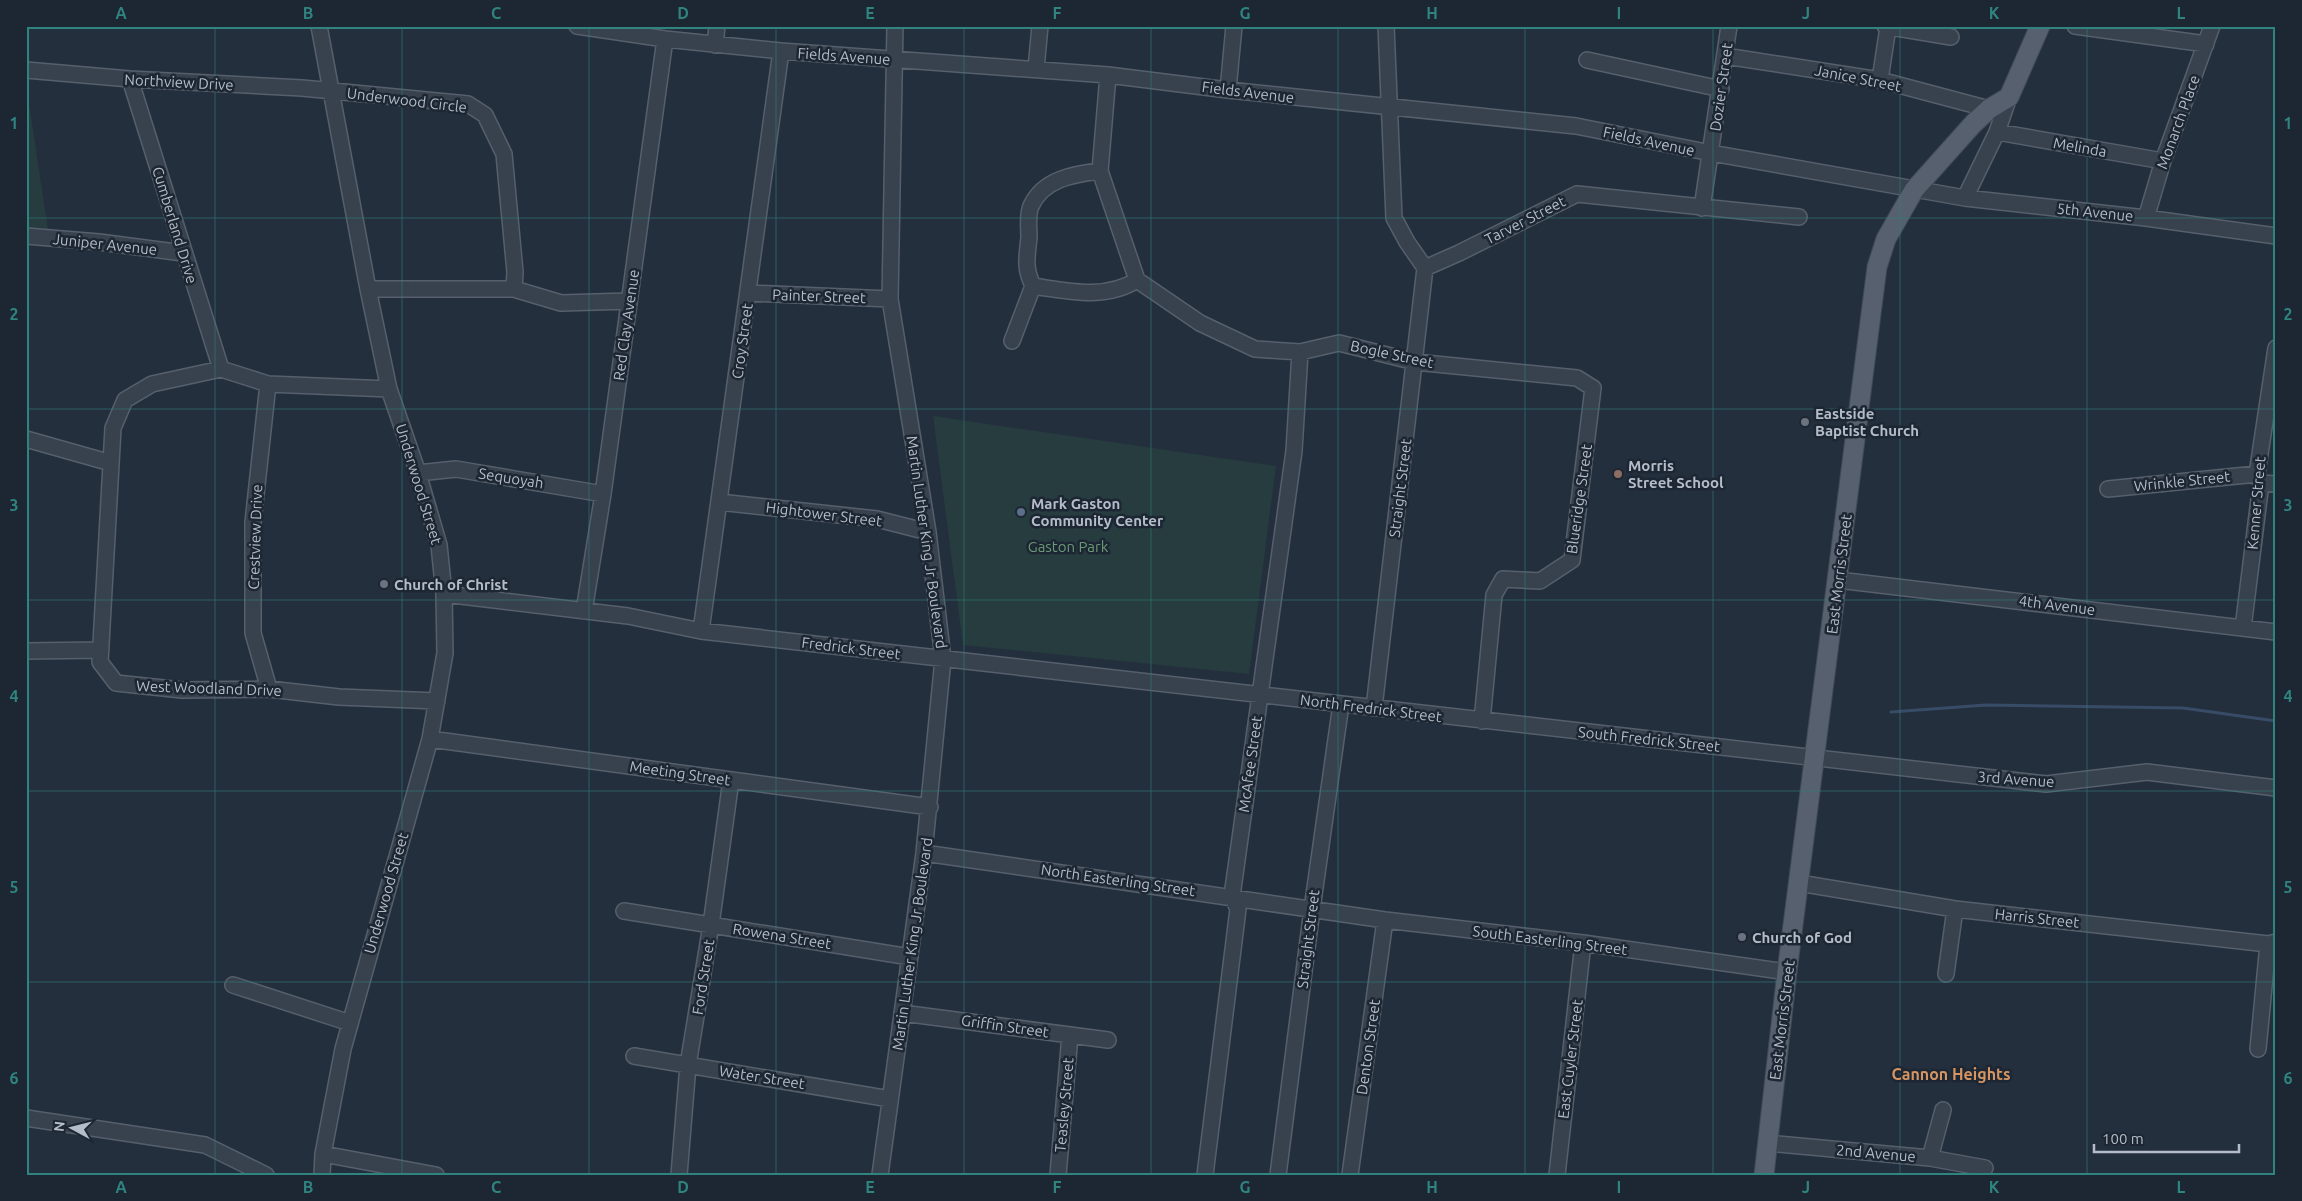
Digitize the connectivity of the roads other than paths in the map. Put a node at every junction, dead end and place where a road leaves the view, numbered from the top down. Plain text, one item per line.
1 (319, 26) edge
2 (577, 26) edge
3 (717, 26) edge
4 (895, 26) edge
5 (1040, 26) edge
6 (1234, 26) edge
7 (1386, 26) edge
8 (1729, 26) edge
9 (2040, 26) edge
10 (2075, 26) edge
11 (2212, 26) edge
12 (1887, 27) edge
13 (1951, 37) dead end
14 (665, 39) junction
15 (2206, 44) junction
16 (715, 45) junction
17 (782, 51) junction
18 (1726, 56) junction
19 (893, 60) junction
20 (1588, 60) dead end
21 (1036, 69) junction
22 (26, 70) edge
23 (1108, 75) junction
24 (130, 79) junction
25 (1880, 80) junction
26 (1721, 89) junction
27 (1228, 90) junction
28 (332, 91) junction
29 (2009, 97) junction
30 (1390, 107) junction
31 (1990, 109) junction
32 (1997, 132) junction
33 (1711, 153) junction
34 (2163, 161) junction
35 (1100, 171) junction
36 (1914, 190) junction
37 (1965, 198) junction
38 (1702, 208) junction
39 (1799, 218) dead end
40 (2146, 218) junction
41 (26, 236) edge
42 (2276, 236) edge
43 (183, 253) junction
44 (1425, 268) junction
45 (1138, 280) junction
46 (1033, 286) junction
47 (368, 288) junction
48 (514, 289) junction
49 (748, 293) junction
50 (890, 299) junction
51 (629, 301) junction
52 (1012, 341) dead end
53 (2276, 348) edge
54 (1300, 352) junction
55 (1415, 362) junction
56 (221, 369) junction
57 (1577, 378) joint
58 (268, 384) junction
59 (389, 389) junction
60 (26, 439) edge
61 (111, 463) junction
62 (418, 473) junction
63 (2264, 480) edge
64 (2108, 489) dead end
65 (603, 494) junction
66 (719, 502) junction
67 (928, 532) junction
68 (1838, 580) junction
69 (444, 594) junction
70 (584, 611) junction
71 (2243, 628) junction
72 (701, 631) junction
73 (2276, 632) edge
74 (101, 650) junction
75 (26, 651) edge
76 (943, 659) junction
77 (269, 690) junction
78 (1259, 695) junction
79 (437, 701) junction
80 (1341, 704) junction
81 (1374, 708) junction
82 (1482, 721) junction
83 (430, 739) junction
84 (1815, 758) junction
85 (731, 780) junction
86 (2276, 788) edge
87 (930, 807) junction
88 (924, 853) junction
89 (1800, 883) junction
90 (1232, 896) junction
91 (1312, 909) junction
92 (1955, 909) junction
93 (624, 911) dead end
94 (1385, 920) junction
95 (711, 925) junction
96 (1583, 943) junction
97 (2272, 943) edge
98 (910, 957) junction
99 (1787, 972) junction
100 (1946, 974) dead end
101 (233, 986) dead end
102 (902, 1013) junction
103 (350, 1023) junction
104 (1070, 1035) junction
105 (1108, 1040) dead end
106 (2258, 1049) dead end
107 (634, 1056) dead end
108 (688, 1065) junction
109 (890, 1099) junction
110 (1943, 1110) dead end
111 (26, 1118) edge
112 (1767, 1143) junction
113 (323, 1154) junction
114 (1930, 1158) junction
115 (1985, 1168) dead end
116 (266, 1175) edge
117 (322, 1175) edge
118 (436, 1175) edge
119 (679, 1175) edge
120 (880, 1175) edge
121 (1058, 1175) edge
122 (1205, 1175) edge
123 (1278, 1175) edge
124 (1350, 1175) edge
125 (1557, 1175) edge
126 (1764, 1175) edge

1 - 28 street, Underwood Street
2 - 14 street, Fields Avenue
3 - 16 street
4 - 19 street, Martin Luther King Jr Boulevard
5 - 21 street
6 - 27 street
7 - 30 street
8 - 18 street, Dozier Street
9 - 29 main road
10 - 15 street
11 - 15 street, Monarch Place
12 - 13 street
12 - 25 street
14 - 16 street, Fields Avenue
14 - 51 street, Red Clay Avenue
15 - 34 street, Monarch Place
16 - 17 street, Fields Avenue
17 - 19 street, Fields Avenue
17 - 49 street, Croy Street
18 - 25 street, Janice Street
18 - 26 street, Dozier Street
19 - 21 street, Fields Avenue
19 - 50 street, Martin Luther King Jr Boulevard
20 - 26 street
21 - 23 street, Fields Avenue
22 - 24 street, Northview Drive
23 - 27 street, Fields Avenue
23 - 35 street
24 - 28 street, Northview Drive
24 - 43 street, Cumberland Drive
25 - 31 street, Janice Street
26 - 33 street, Dozier Street
27 - 30 street, Fields Avenue
28 - 47 street, Underwood Street
28 - 48 street, Underwood Circle
29 - 31 main road, East Morris Street
29 - 32 street
30 - 33 street, Fields Avenue
30 - 44 street
31 - 36 main road, East Morris Street
32 - 34 street, Melinda
32 - 37 street
33 - 36 street, Fields Avenue
33 - 38 street, Dozier Street
34 - 40 street, Monarch Place
35 - 45 street
35 - 46 street
36 - 37 street, 5th Avenue
36 - 68 main road, East Morris Street
37 - 40 street, 5th Avenue
38 - 39 street, Tarver Street
38 - 44 street, Tarver Street
40 - 42 street, 5th Avenue
41 - 43 street, Juniper Avenue
43 - 56 street, Cumberland Drive
44 - 55 street, Straight Street
45 - 46 street
45 - 54 street, Bogle Street
46 - 52 street
47 - 48 street
47 - 59 street, Underwood Street
48 - 51 street
49 - 50 street, Painter Street
49 - 66 street, Croy Street
50 - 67 street, Martin Luther King Jr Boulevard
51 - 65 street, Red Clay Avenue
53 - 63 street, Kenner Street
54 - 55 street, Bogle Street
54 - 78 street, McAfee Street
55 - 57 street, Bogle Street
55 - 81 street, Straight Street
56 - 58 street
56 - 61 street, West Woodland Drive
57 - 82 street, Blueridge Street
58 - 59 street
58 - 77 street, Crestview Drive
59 - 62 street, Underwood Street
60 - 61 street
61 - 74 street, West Woodland Drive
62 - 65 street, Sequoyah
62 - 69 street, Underwood Street
63 - 64 street, Wrinkle Street
63 - 71 street, Kenner Street
65 - 70 street, Red Clay Avenue
66 - 67 street, Hightower Street
66 - 72 street, Croy Street
67 - 76 street, Martin Luther King Jr Boulevard
68 - 71 street, 4th Avenue
68 - 84 main road, East Morris Street
69 - 70 street, Fredrick Street
69 - 79 street, Underwood Street
70 - 72 street, Fredrick Street
71 - 73 street, 4th Avenue
72 - 76 street, Fredrick Street
74 - 75 street
74 - 77 street, West Woodland Drive
76 - 78 street, Fredrick Street
76 - 87 street, Martin Luther King Jr Boulevard
77 - 79 street, West Woodland Drive
78 - 80 street, North Fredrick Street
78 - 90 street, McAfee Street
79 - 83 street, Underwood Street
80 - 81 street, North Fredrick Street
80 - 91 street, Straight Street
81 - 82 street, North Fredrick Street
82 - 84 street, South Fredrick Street
83 - 85 street, Meeting Street
83 - 103 street, Underwood Street
84 - 86 street, 3rd Avenue
84 - 89 main road, East Morris Street
85 - 87 street, Meeting Street
85 - 95 street, Ford Street
87 - 88 street, Martin Luther King Jr Boulevard
88 - 90 street, North Easterling Street
88 - 98 street, Martin Luther King Jr Boulevard
89 - 92 street, Harris Street
89 - 99 main road, East Morris Street
90 - 91 street, North Easterling Street
90 - 122 street, McAfee Street
91 - 94 street, South Easterling Street
91 - 123 street, Straight Street
92 - 97 street, Harris Street
92 - 100 street
93 - 95 street, Rowena Street
94 - 96 street, South Easterling Street
94 - 124 street, Denton Street
95 - 98 street, Rowena Street
95 - 108 street, Ford Street
96 - 99 street, South Easterling Street
96 - 125 street, East Cuyler Street
97 - 106 street
98 - 102 street, Martin Luther King Jr Boulevard
99 - 112 main road, East Morris Street
101 - 103 street
102 - 104 street, Griffin Street
102 - 109 street, Martin Luther King Jr Boulevard
103 - 113 street, Underwood Street
104 - 105 street, Griffin Street
104 - 121 street, Teasley Street
107 - 108 street, Water Street
108 - 109 street, Water Street
108 - 119 street, Ford Street
109 - 120 street, Martin Luther King Jr Boulevard
110 - 114 street
111 - 116 street
112 - 114 street, 2nd Avenue
112 - 126 main road, East Morris Street
113 - 117 street, Underwood Street
113 - 118 street
114 - 115 street, 2nd Avenue

